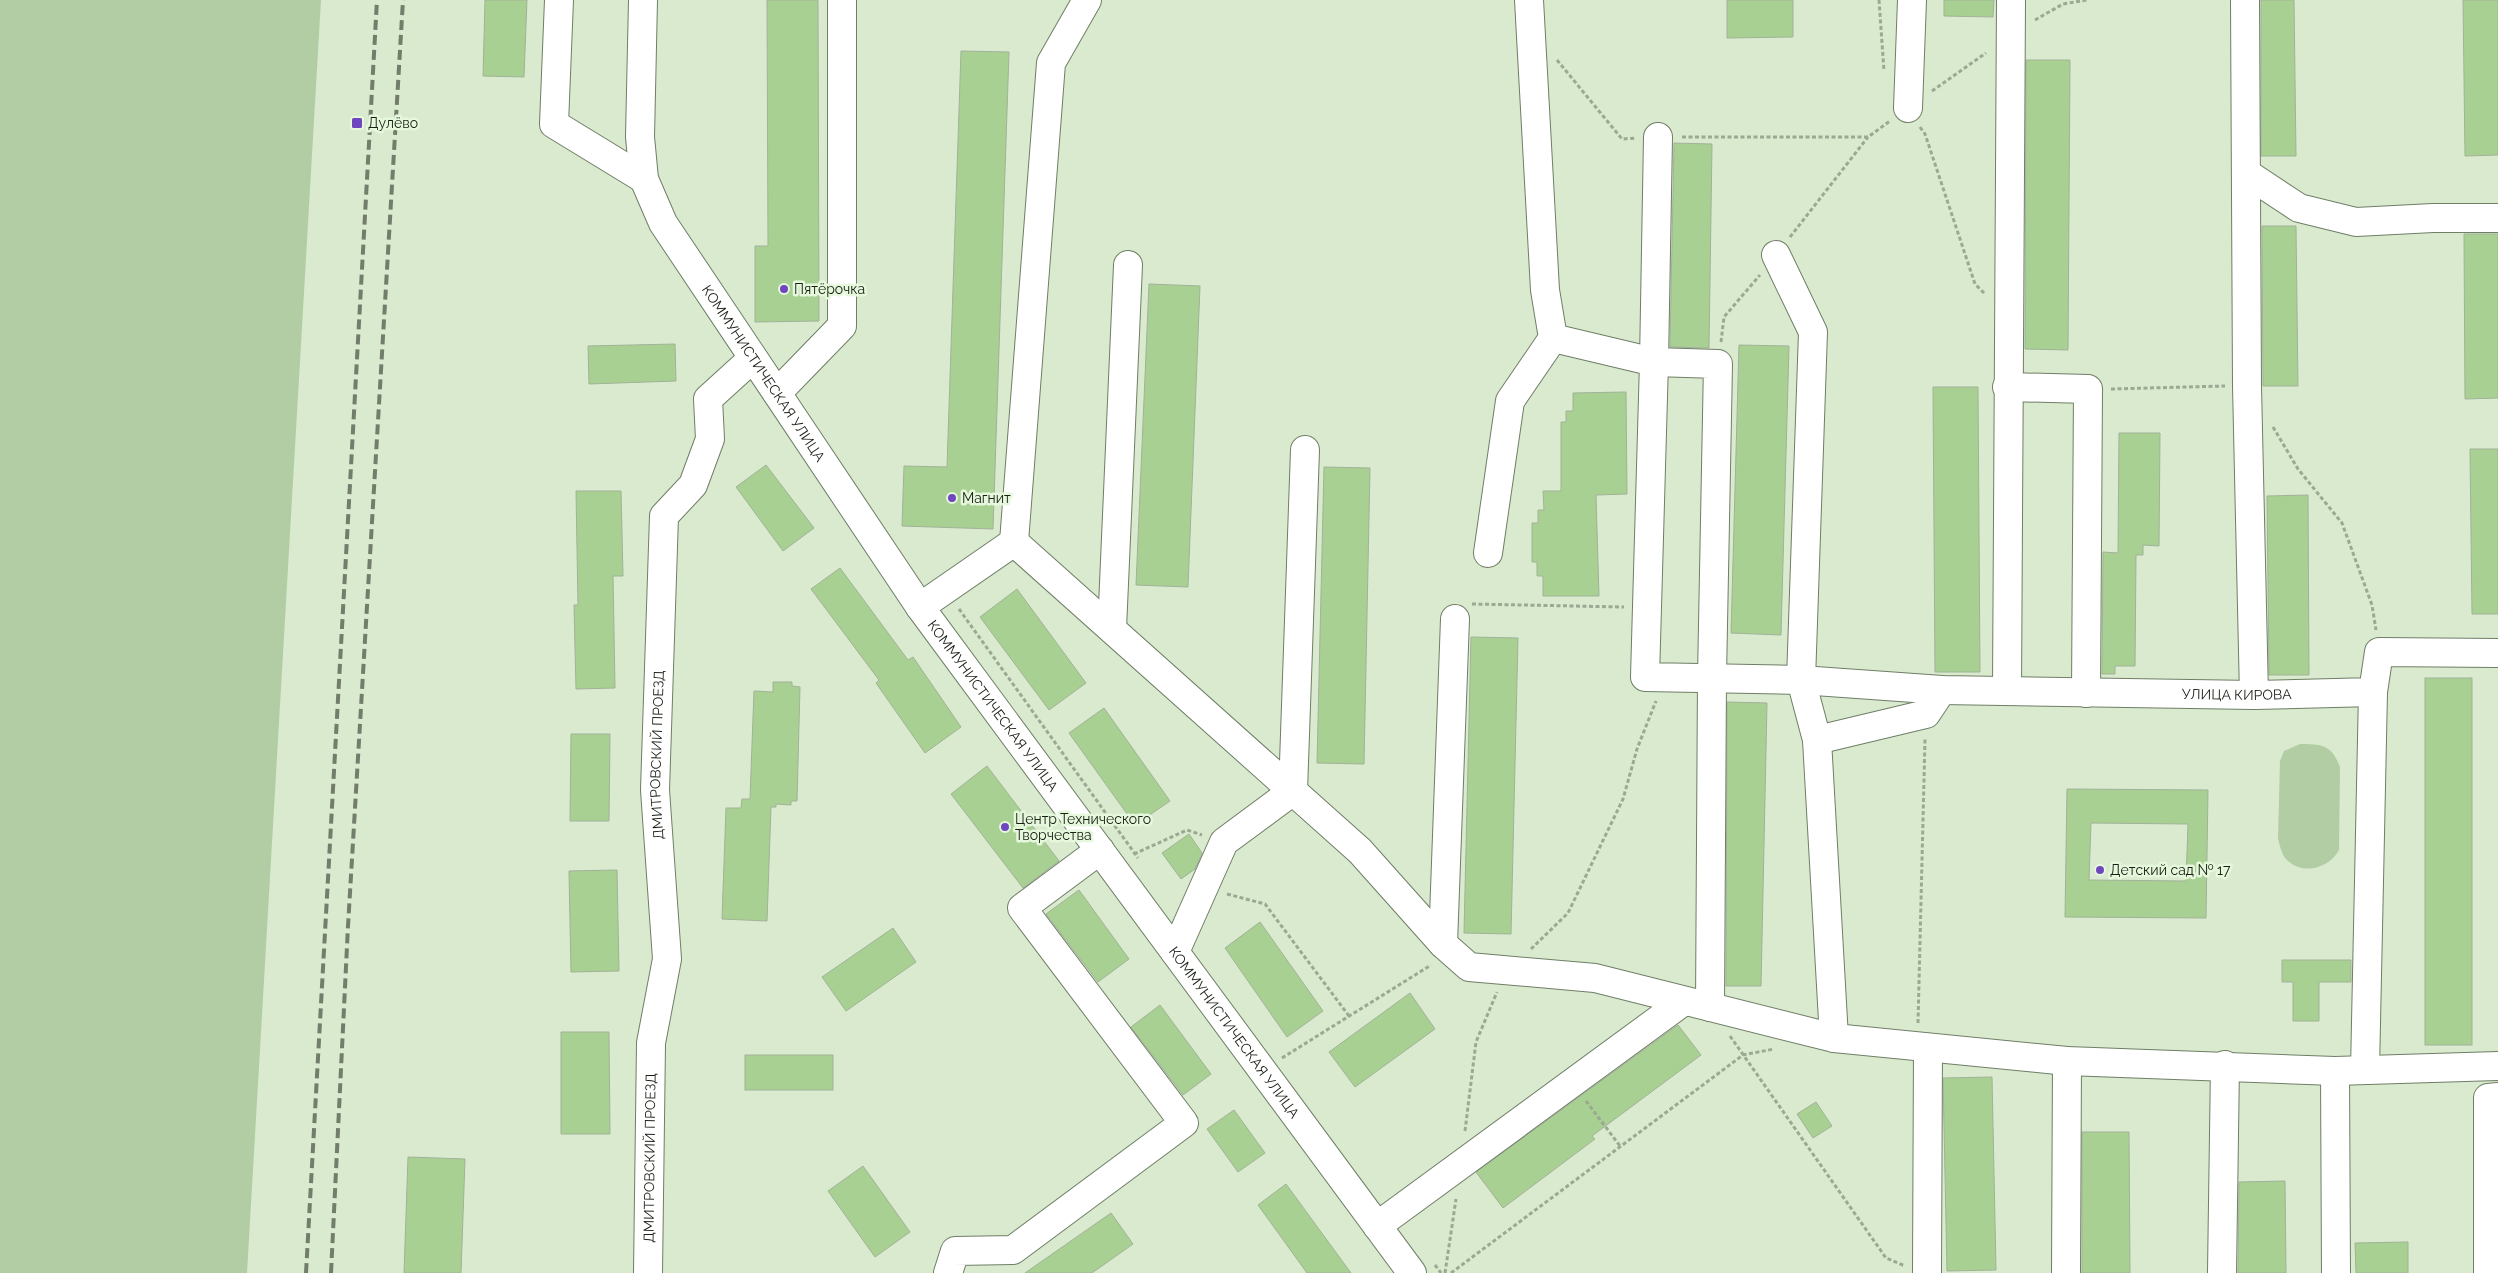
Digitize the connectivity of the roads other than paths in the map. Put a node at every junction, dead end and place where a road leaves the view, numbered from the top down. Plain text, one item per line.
1 (559, 0) edge
2 (643, 0) edge
3 (842, 0) edge
4 (1087, 0) edge
5 (1529, 0) edge
6 (1912, 0) edge
7 (2011, 0) edge
8 (2246, 0) edge
9 (1908, 108) road end
10 (1658, 137) road end
11 (2246, 172) junction
12 (644, 179) junction
13 (2498, 218) edge
14 (1776, 255) dead end
15 (1128, 265) dead end
16 (1553, 338) junction
17 (753, 358) junction
18 (1654, 362) junction
19 (2007, 387) junction
20 (777, 393) junction
21 (1305, 450) dead end
22 (1014, 542) junction
23 (1488, 553) dead end
24 (920, 607) junction
25 (1455, 619) road end
26 (1112, 629) junction
27 (2498, 653) edge
28 (1712, 677) junction
29 (1801, 680) junction
30 (1942, 690) junction
31 (2007, 690) junction
32 (2373, 692) junction
33 (2086, 693) junction
34 (2254, 695) junction
35 (1817, 740) junction
36 (1293, 791) junction
37 (1105, 858) junction
38 (1448, 948) junction
39 (1175, 952) junction
40 (1697, 1004) junction
41 (1834, 1038) junction
42 (1923, 1040) junction
43 (2067, 1061) junction
44 (2225, 1065) junction
45 (2498, 1066) edge
46 (2365, 1070) junction
47 (2335, 1071) junction
48 (2498, 1097) edge
49 (1377, 1226) junction
50 (1920, 1271) edge
51 (648, 1273) edge
52 (948, 1273) edge
53 (1412, 1273) edge
54 (2066, 1273) edge
55 (2222, 1273) edge
56 (2336, 1273) edge
57 (2488, 1273) edge

1 - 12 street
2 - 12 street, КОММУНИСТИЧЕСКАЯ УЛИЦА
3 - 20 street
4 - 22 street
5 - 16 street
6 - 9 street
7 - 19 street
8 - 11 street
10 - 18 street
11 - 13 street
11 - 34 street
12 - 17 street, КОММУНИСТИЧЕСКАЯ УЛИЦА
14 - 29 street
15 - 26 street
16 - 18 street
16 - 23 street
17 - 20 street, КОММУНИСТИЧЕСКАЯ УЛИЦА
17 - 51 street, ДМИТРОВСКИЙ ПРОЕЗД
18 - 28 street
18 - 28 street, УЛИЦА КИРОВА
19 - 31 street
19 - 33 street
20 - 24 street, КОММУНИСТИЧЕСКАЯ УЛИЦА
21 - 36 street
22 - 24 street
22 - 26 street
24 - 37 street, КОММУНИСТИЧЕСКАЯ УЛИЦА
25 - 38 street
26 - 36 street
27 - 32 street
28 - 29 street, УЛИЦА КИРОВА
28 - 40 street
29 - 30 street, УЛИЦА КИРОВА
29 - 35 street
30 - 31 street, УЛИЦА КИРОВА
30 - 35 street
31 - 33 street, УЛИЦА КИРОВА
32 - 34 street, УЛИЦА КИРОВА
32 - 46 street
33 - 34 street, УЛИЦА КИРОВА
35 - 41 street
36 - 38 street
36 - 39 street
37 - 39 street, КОММУНИСТИЧЕСКАЯ УЛИЦА
37 - 52 street
38 - 40 street
39 - 49 street, КОММУНИСТИЧЕСКАЯ УЛИЦА
40 - 41 street
40 - 49 street
41 - 42 street
42 - 43 street
42 - 50 street
43 - 44 street
43 - 54 street
44 - 47 street
44 - 55 street
45 - 46 street
46 - 47 street
47 - 56 street
48 - 57 street
49 - 53 street, КОММУНИСТИЧЕСКАЯ УЛИЦА

